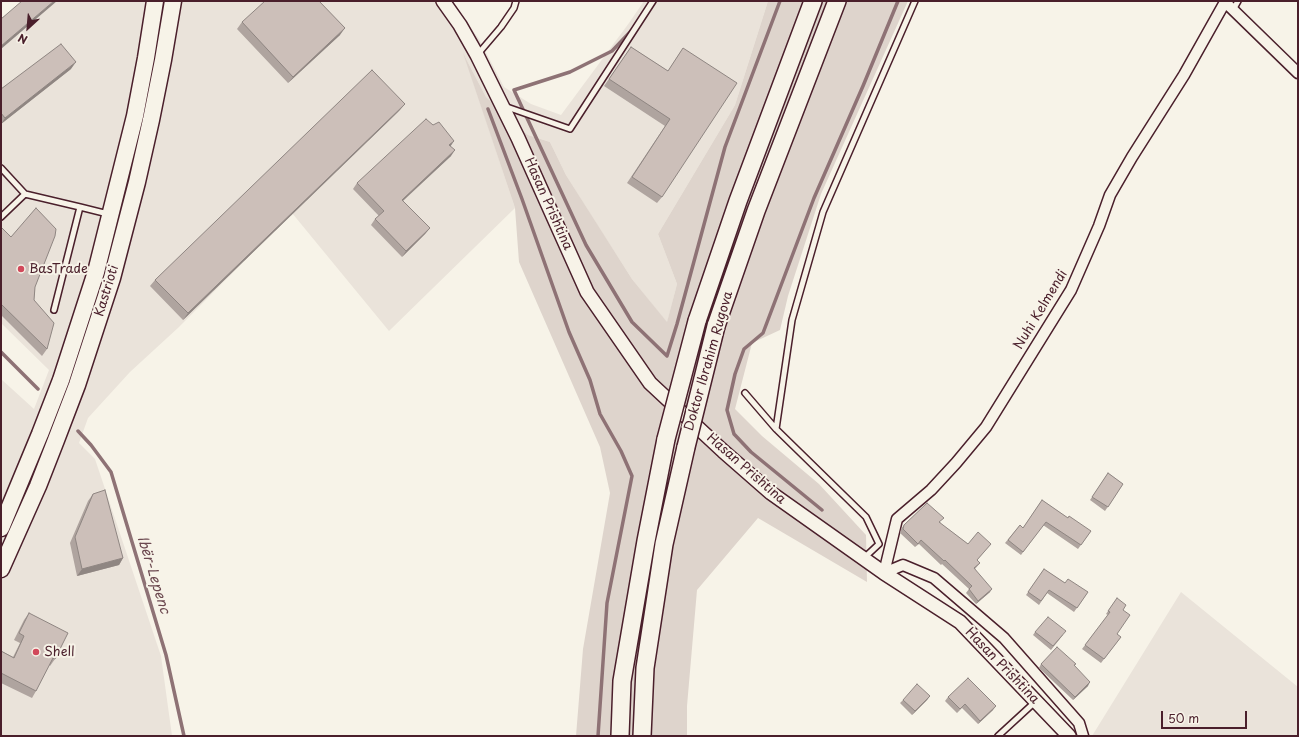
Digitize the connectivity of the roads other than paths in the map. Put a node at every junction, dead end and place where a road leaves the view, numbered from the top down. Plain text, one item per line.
1 (155, 1) edge
2 (173, 1) edge
3 (179, 1) edge
4 (442, 1) edge
5 (516, 1) edge
6 (653, 1) edge
7 (813, 1) edge
8 (837, 1) edge
9 (915, 1) edge
10 (1225, 2) edge
11 (1235, 5) edge
12 (477, 55) junction
13 (163, 60) junction
14 (1298, 73) edge
15 (501, 105) junction
16 (1, 168) edge
17 (26, 194) junction
18 (80, 207) junction
19 (110, 214) junction
20 (1, 217) edge
21 (54, 310) dead end
22 (744, 393) dead end
23 (776, 429) junction
24 (1, 528) edge
25 (864, 558) junction
26 (1, 570) edge
27 (884, 573) junction
28 (1036, 701) junction
29 (620, 736) edge
30 (642, 736) edge
31 (998, 736) edge
32 (1069, 736) edge
33 (1084, 736) edge

1 - 19 highway, Kastrioti
2 - 13 highway, Kastrioti
3 - 13 highway
4 - 12 main road, Hasan Prishtina
5 - 12 lane
6 - 15 lane
7 - 29 highway, Doktor Ibrahim Rugova, bridge
8 - 30 highway, Doktor Ibrahim Rugova, bridge
9 - 23 lane
10 - 11 street, Nuhi Kelmendi
10 - 27 street, Nuhi Kelmendi
11 - 14 street, Nuhi Kelmendi
12 - 15 main road, Hasan Prishtina
13 - 26 highway, Kastrioti
15 - 25 main road, Hasan Prishtina
16 - 17 lane
17 - 18 lane
17 - 20 lane
18 - 19 lane
18 - 21 lane
19 - 24 highway, Kastrioti
22 - 23 lane
23 - 25 lane
25 - 27 main road, Hasan Prishtina
27 - 28 main road, Hasan Prishtina
27 - 33 street
28 - 31 lane
28 - 32 main road, Hasan Prishtina

